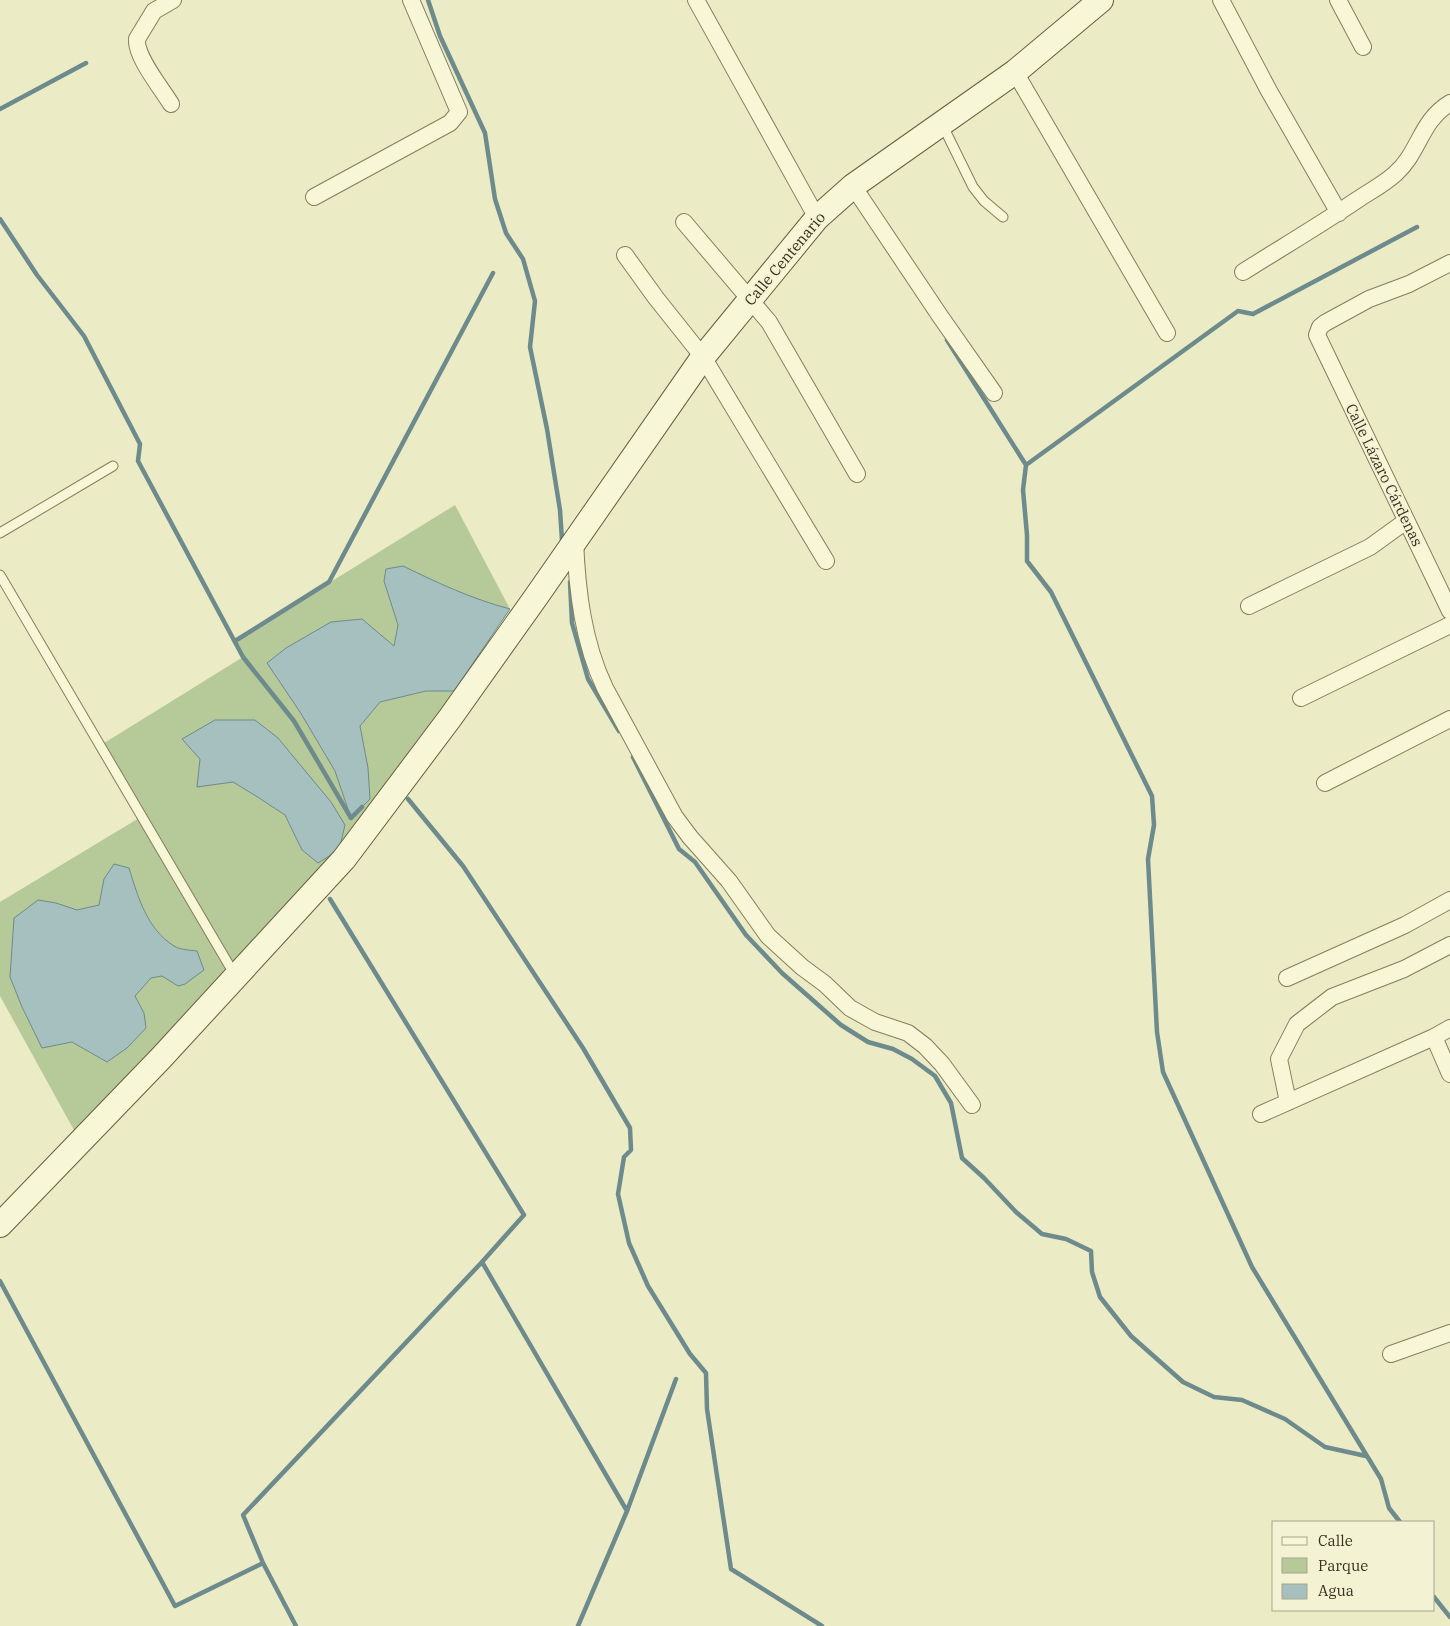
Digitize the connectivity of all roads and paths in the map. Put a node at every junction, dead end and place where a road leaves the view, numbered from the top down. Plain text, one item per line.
1 (173, 0) edge
2 (411, 0) edge
3 (696, 0) edge
4 (1101, 0) edge
5 (1222, 0) edge
6 (1338, 0) edge
7 (151, 5) edge
8 (1363, 47) dead end
9 (1014, 72) junction
10 (1450, 102) edge
11 (171, 104) dead end
12 (942, 123) junction
13 (853, 186) junction
14 (314, 197) dead end
15 (1338, 213) junction
16 (1003, 217) dead end
17 (817, 218) junction
18 (684, 222) dead end
19 (625, 255) dead end
20 (1450, 263) edge
21 (1243, 272) dead end
22 (750, 300) junction
23 (1167, 333) dead end
24 (703, 356) junction
25 (994, 392) dead end
26 (113, 466) dead end
27 (857, 474) dead end
28 (1406, 521) junction
29 (0, 533) edge
30 (575, 539) junction
31 (826, 561) dead end
32 (0, 575) edge
33 (1250, 606) dead end
34 (1450, 611) edge
35 (1450, 625) edge
36 (1301, 698) dead end
37 (1450, 719) edge
38 (1325, 782) dead end
39 (1450, 900) edge
40 (1450, 945) edge
41 (236, 977) junction
42 (1287, 978) dead end
43 (1450, 1028) edge
44 (1434, 1037) junction
45 (1450, 1074) edge
46 (1288, 1102) junction
47 (972, 1105) dead end
48 (1261, 1114) dead end
49 (0, 1225) edge
50 (1450, 1333) edge
51 (1390, 1354) dead end

1 - 7 street
2 - 14 street
3 - 17 street
4 - 9 street, Calle Centenario
5 - 15 street
6 - 8 street
7 - 11 street
9 - 12 street, Calle Centenario
9 - 23 street
10 - 15 street
12 - 13 street, Calle Centenario
12 - 16 lane
13 - 17 street, Calle Centenario
13 - 25 street
15 - 21 street
17 - 22 street, Calle Centenario
18 - 22 street
19 - 24 street
20 - 28 street, Calle Lázaro Cárdenas
22 - 24 street, Calle Centenario
22 - 27 street
24 - 30 street, Calle Centenario
24 - 31 street
26 - 29 lane
28 - 33 street
28 - 34 street, Calle Lázaro Cárdenas
30 - 41 street, Calle Centenario
30 - 47 street
32 - 41 lane
35 - 36 street
37 - 38 street
39 - 42 street
40 - 46 street
41 - 49 street, Calle Centenario
43 - 44 street
44 - 45 street
44 - 46 street
46 - 48 street
50 - 51 street

